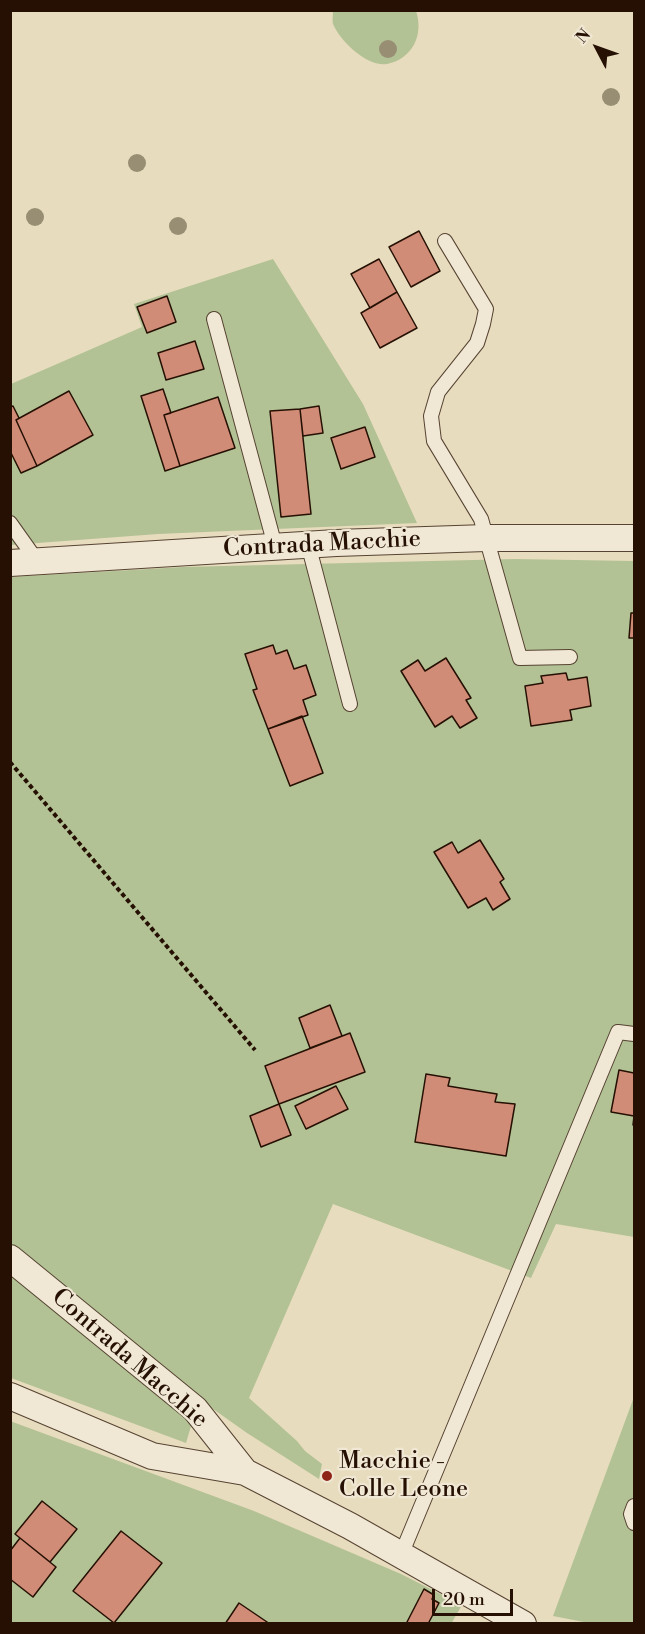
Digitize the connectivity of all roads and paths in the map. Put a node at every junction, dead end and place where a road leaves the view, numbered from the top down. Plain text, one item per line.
1 (445, 241) dead end
2 (214, 319) dead end
3 (10, 524) edge
4 (486, 538) junction
5 (634, 538) edge
6 (308, 544) junction
7 (275, 546) junction
8 (37, 561) junction
9 (10, 563) edge
10 (570, 657) dead end
11 (350, 704) dead end
12 (10, 762) edge
13 (634, 1034) edge
14 (255, 1050) dead end
15 (10, 1258) edge
16 (10, 1396) edge
17 (245, 1472) junction
18 (634, 1506) edge
19 (634, 1523) edge
20 (401, 1555) junction
21 (524, 1623) edge

1 - 4 lane
2 - 7 lane
3 - 8 lane
4 - 5 street, Contrada Macchie
4 - 6 street, Contrada Macchie
4 - 10 lane
6 - 7 street, Contrada Macchie
6 - 11 lane
7 - 8 street, Contrada Macchie
8 - 9 street, Contrada Macchie
12 - 14 path
13 - 20 lane
15 - 17 street, Contrada Macchie
16 - 17 street
17 - 20 street, Contrada Macchie
18 - 19 lane
20 - 21 street, Contrada Macchie

